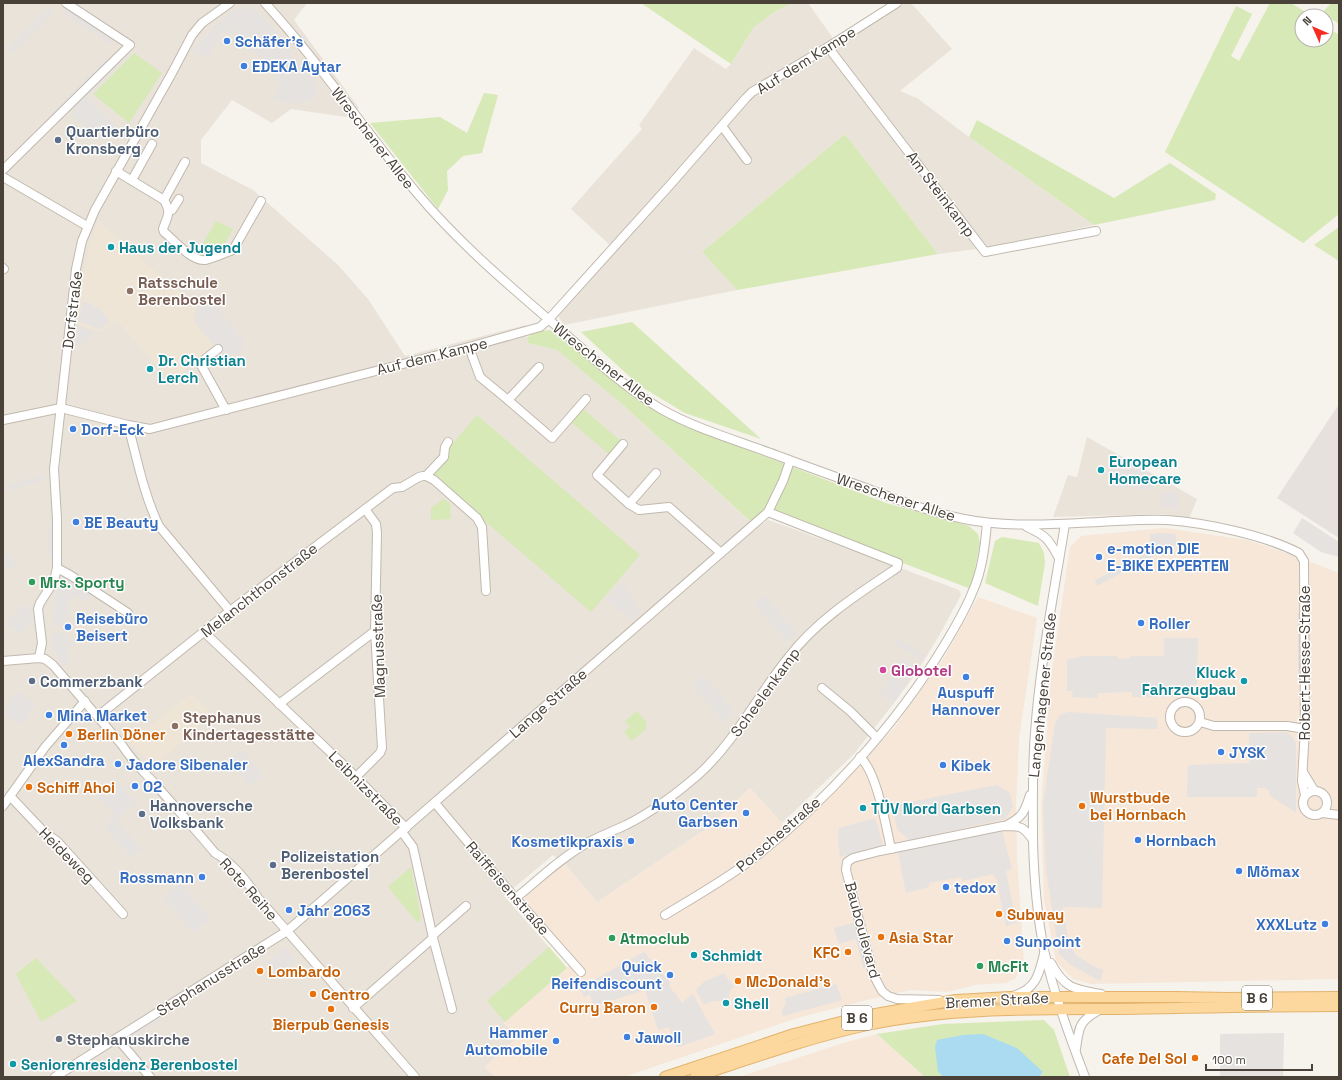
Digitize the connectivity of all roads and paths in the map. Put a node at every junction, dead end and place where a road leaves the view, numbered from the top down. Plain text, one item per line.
1 (66, 3) edge
2 (230, 3) edge
3 (266, 3) edge
4 (897, 3) edge
5 (828, 47) junction
6 (722, 126) junction
7 (152, 144) dead end
8 (747, 160) dead end
9 (185, 162) dead end
10 (3, 170) edge
11 (116, 171) junction
12 (3, 177) edge
13 (132, 180) junction
14 (179, 199) dead end
15 (164, 200) junction
16 (261, 201) dead end
17 (169, 211) junction
18 (87, 226) junction
19 (1096, 231) dead end
20 (548, 319) junction
21 (469, 347) junction
22 (218, 349) dead end
23 (539, 367) dead end
24 (586, 399) dead end
25 (508, 400) junction
26 (61, 408) junction
27 (226, 410) junction
28 (3, 420) edge
29 (128, 425) junction
30 (448, 442) dead end
31 (623, 444) dead end
32 (790, 461) junction
33 (656, 473) dead end
34 (426, 476) junction
35 (629, 504) junction
36 (365, 509) junction
37 (768, 512) junction
38 (988, 523) junction
39 (1065, 524) junction
40 (1024, 525) junction
41 (721, 553) junction
42 (1301, 555) joint
43 (1059, 558) junction
44 (57, 568) junction
45 (486, 591) dead end
46 (230, 611) junction
47 (128, 613) dead end
48 (375, 631) junction
49 (204, 632) junction
50 (39, 658) junction
51 (3, 661) edge
52 (822, 688) dead end
53 (85, 701) junction
54 (279, 704) junction
55 (98, 716) junction
56 (1200, 722) dead end
57 (1305, 730) junction
58 (877, 738) junction
59 (860, 758) junction
60 (1303, 772) junction
61 (356, 777) junction
62 (1032, 786) junction
63 (1314, 790) junction
64 (1305, 795) junction
65 (10, 796) junction
66 (435, 803) junction
67 (1327, 804) junction
68 (3, 806) edge
69 (1339, 811) edge
70 (1322, 813) junction
71 (1339, 815) edge
72 (1003, 826) junction
73 (404, 830) junction
74 (1033, 840) junction
75 (891, 849) junction
76 (516, 898) junction
77 (466, 906) dead end
78 (123, 914) dead end
79 (665, 915) dead end
80 (287, 931) junction
81 (433, 936) junction
82 (1044, 951) junction
83 (581, 972) dead end
84 (1010, 997) junction
85 (1057, 997) junction
86 (1118, 997) junction
87 (1339, 997) edge
88 (956, 1000) junction
89 (1339, 1006) edge
90 (353, 1008) junction
91 (452, 1009) dead end
92 (1060, 1009) junction
93 (1102, 1009) junction
94 (117, 1038) junction
95 (1075, 1052) junction
96 (55, 1077) edge
97 (150, 1077) edge
98 (414, 1077) edge
99 (665, 1077) edge
100 (695, 1077) edge
101 (1085, 1077) edge

1 - 10 street
2 - 11 street, Dorfstraße
3 - 20 street, Wreschener Allee
4 - 5 street, Auf dem Kampe
5 - 6 street, Auf dem Kampe
5 - 19 street, Am Steinkamp
6 - 8 street
6 - 20 street, Auf dem Kampe
7 - 13 street
9 - 15 street
11 - 13 street
11 - 18 street, Dorfstraße
12 - 18 street
13 - 15 street
14 - 17 street
15 - 17 street
16 - 17 street
18 - 26 street, Dorfstraße
20 - 21 street, Auf dem Kampe
20 - 32 street, Wreschener Allee
21 - 25 street
21 - 27 street, Auf dem Kampe
22 - 27 street
23 - 25 street
24 - 25 street
26 - 28 street
26 - 29 street, Auf dem Kampe
26 - 44 street, Dorfstraße
27 - 29 street, Auf dem Kampe
29 - 46 street
30 - 34 street, Melanchthonstraße
31 - 35 street
32 - 37 street, Lange Straße
32 - 38 street, Wreschener Allee
33 - 35 street
34 - 36 street, Melanchthonstraße
34 - 45 street
35 - 41 street
36 - 46 street, Melanchthonstraße
36 - 48 street, Magnusstraße
37 - 41 street, Lange Straße
37 - 76 street, Scheelenkamp
38 - 40 street, Wreschener Allee
38 - 58 street, Porschestraße
39 - 40 street, Wreschener Allee
39 - 42 street, Wreschener Allee
39 - 43 street, Langenhagener Straße
40 - 43 street
41 - 66 street, Lange Straße
42 - 57 street, Robert-Hesse-Straße
43 - 62 street, Langenhagener Straße
44 - 47 street
44 - 50 street, Dorfstraße
46 - 49 street, Melanchthonstraße
48 - 54 street
48 - 61 street, Magnusstraße
49 - 54 street, Leibnizstraße
49 - 55 street, Melanchthonstraße
50 - 51 street
50 - 53 street, Rote Reihe
52 - 58 street
53 - 55 street, Rote Reihe
53 - 65 street
54 - 61 street, Leibnizstraße
55 - 80 street, Rote Reihe
56 - 57 street
57 - 60 street, Robert-Hesse-Straße
58 - 59 street, Porschestraße
59 - 75 street
59 - 79 street, Porschestraße
60 - 63 street
60 - 64 street, Robert-Hesse-Straße
61 - 73 street, Leibnizstraße
62 - 72 street, Bauboulevard
62 - 74 street, Langenhagener Straße
63 - 64 street
63 - 67 street
64 - 70 street
65 - 68 street
65 - 78 street, Heideweg
66 - 73 street, Lange Straße
66 - 76 street, Raiffeisenstraße
67 - 69 street
67 - 70 street
70 - 71 street
72 - 74 street, Bauboulevard
72 - 75 street, Bauboulevard
73 - 80 street, Lange Straße
73 - 81 street, Leibnizstraße
74 - 82 street, Langenhagener Straße
75 - 88 street, Bauboulevard
76 - 83 street, Raiffeisenstraße
77 - 81 street
80 - 90 street, Rote Reihe
80 - 94 street, Stephanusstraße
81 - 90 street
81 - 91 street, Leibnizstraße
82 - 84 street
82 - 85 street, Langenhagener Straße
82 - 86 street
84 - 85 main road, Bremer Straße / B 6
84 - 88 main road, Bremer Straße / B 6
85 - 86 main road, Bremer Straße / B 6
85 - 92 street, Langenhagener Straße
86 - 87 main road, Bremer Straße / B 6
88 - 99 main road, Bremer Straße / B 6
89 - 93 main road, Bremer Straße / B 6
90 - 98 street, Rote Reihe
92 - 93 main road, Bremer Straße / B 6
92 - 95 street, Langenhagener Straße
92 - 100 main road, Bremer Straße / B 6
93 - 95 street
94 - 96 street, Stephanusstraße
94 - 97 street
95 - 101 street, Langenhagener Straße

